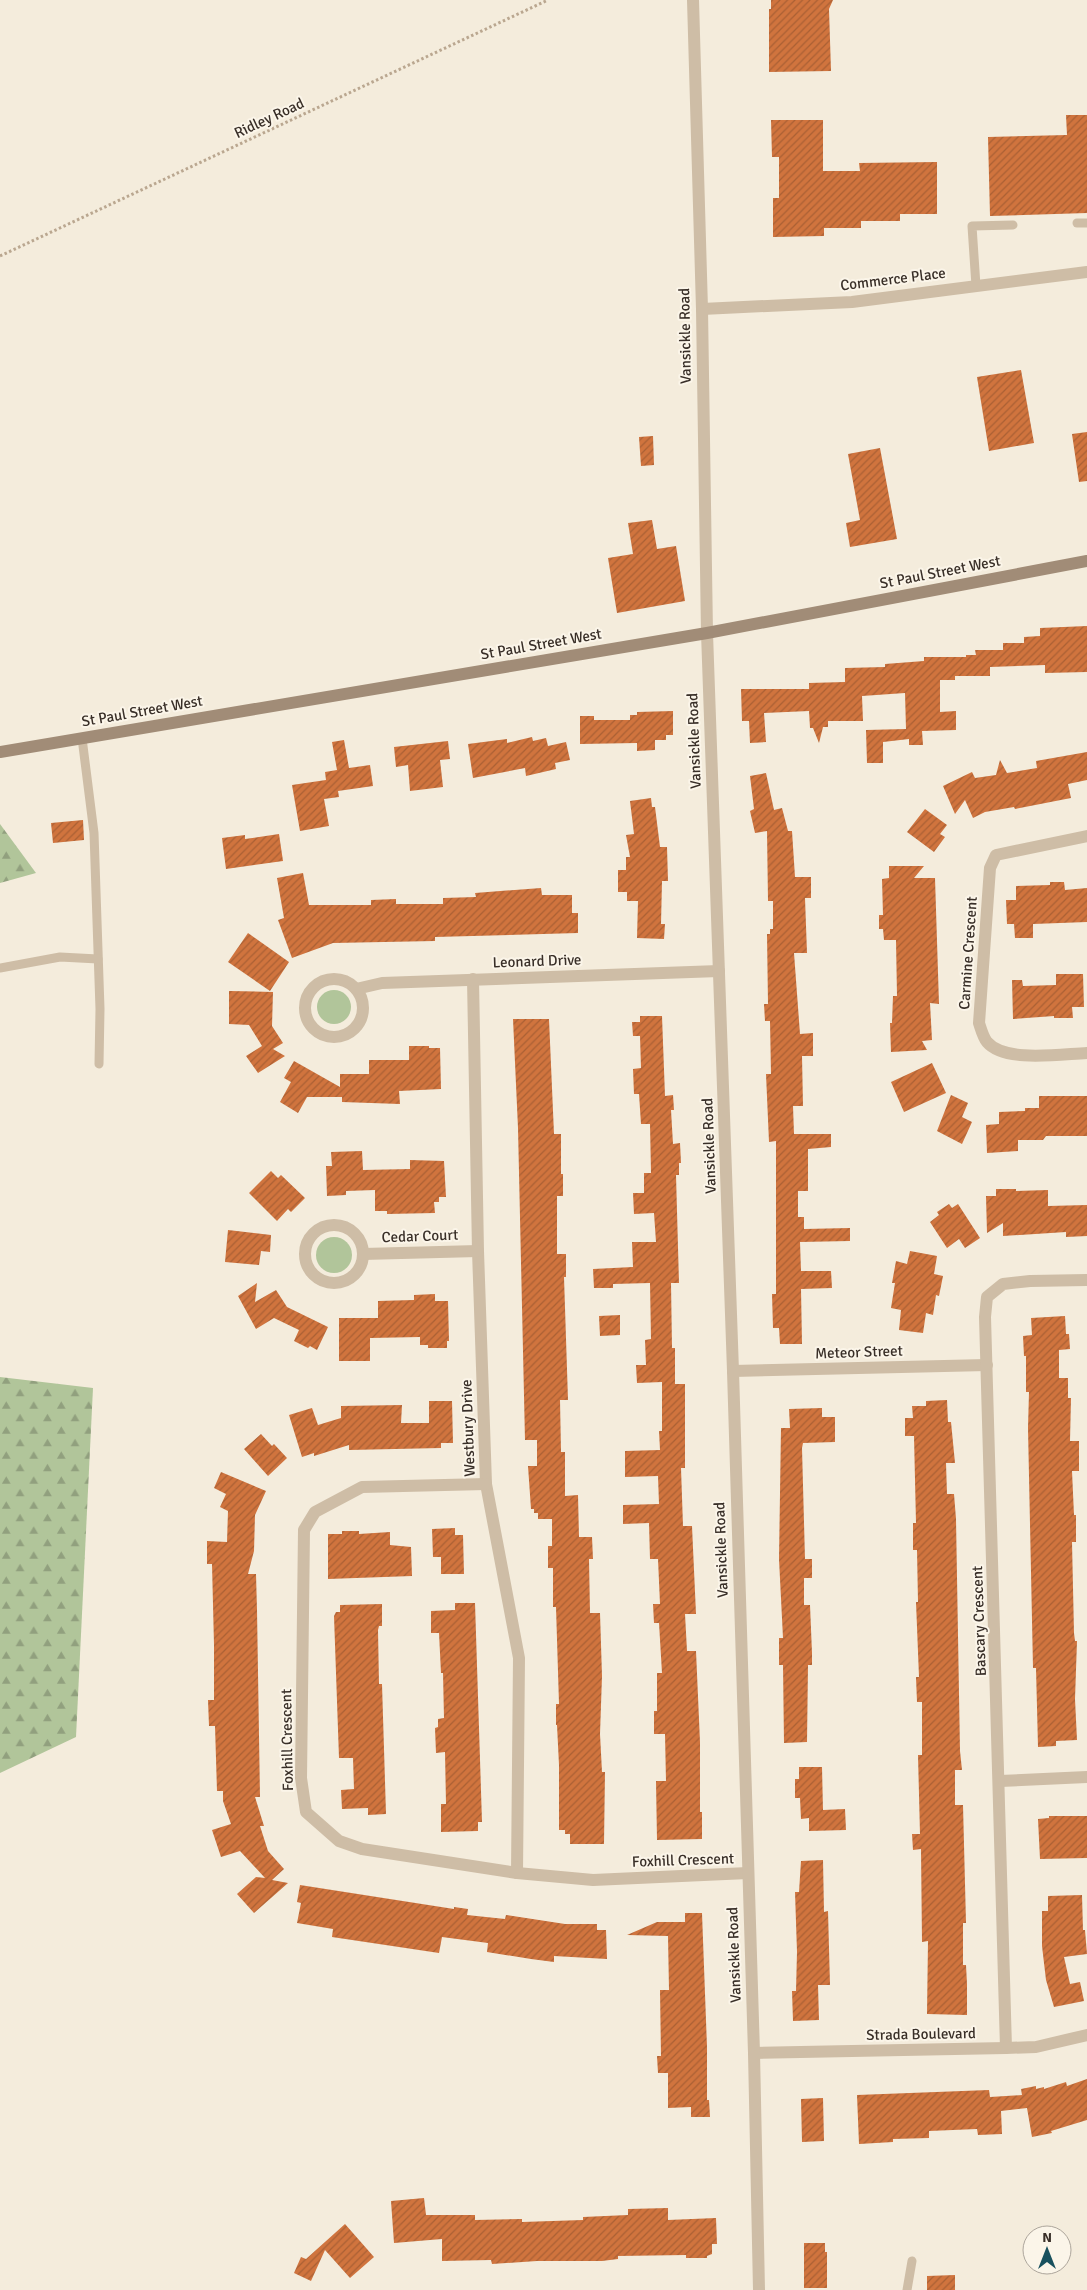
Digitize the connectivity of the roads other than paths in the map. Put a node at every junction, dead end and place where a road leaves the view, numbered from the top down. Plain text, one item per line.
1 (693, 0) edge
2 (1013, 225) dead end
3 (1087, 272) edge
4 (976, 286) junction
5 (702, 308) junction
6 (1087, 561) edge
7 (707, 633) junction
8 (82, 738) junction
9 (0, 752) edge
10 (1087, 836) edge
11 (98, 958) junction
12 (0, 968) edge
13 (719, 971) junction
14 (473, 979) junction
15 (356, 989) junction
16 (1087, 1053) edge
17 (99, 1064) dead end
18 (478, 1251) junction
19 (363, 1254) junction
20 (1087, 1280) edge
21 (987, 1365) junction
22 (733, 1372) junction
23 (486, 1484) junction
24 (1087, 1777) edge
25 (1000, 1781) junction
26 (517, 1873) junction
27 (748, 1873) junction
28 (1087, 2035) edge
29 (1006, 2048) junction
30 (754, 2053) junction
31 (912, 2262) dead end
32 (759, 2290) edge
33 (906, 2290) edge

1 - 5 street, Vansickle Road
2 - 4 lane
3 - 4 street, Commerce Place
4 - 5 street, Commerce Place
5 - 7 street, Vansickle Road
6 - 7 main road, St Paul Street West
7 - 8 main road, St Paul Street West
7 - 13 street, Vansickle Road
8 - 9 main road, St Paul Street West
8 - 11 lane
10 - 16 street, Carmine Crescent
11 - 12 lane
11 - 17 lane
13 - 14 street, Leonard Drive
13 - 22 street, Vansickle Road
14 - 15 street, Leonard Drive
14 - 18 street, Westbury Drive
15 - 15 street
18 - 19 street, Cedar Court
18 - 23 street, Westbury Drive
19 - 19 street, Cedar Court
20 - 21 street, Bascary Crescent
21 - 22 street, Meteor Street
21 - 25 street, Bascary Crescent
22 - 27 street, Vansickle Road
23 - 26 street, Westbury Drive
23 - 26 street, Foxhill Crescent
24 - 25 street
25 - 29 street, Bascary Crescent
26 - 27 street, Foxhill Crescent
27 - 30 street, Vansickle Road
28 - 29 street, Strada Boulevard
29 - 30 street, Strada Boulevard
30 - 32 street, Vansickle Road
31 - 33 lane

